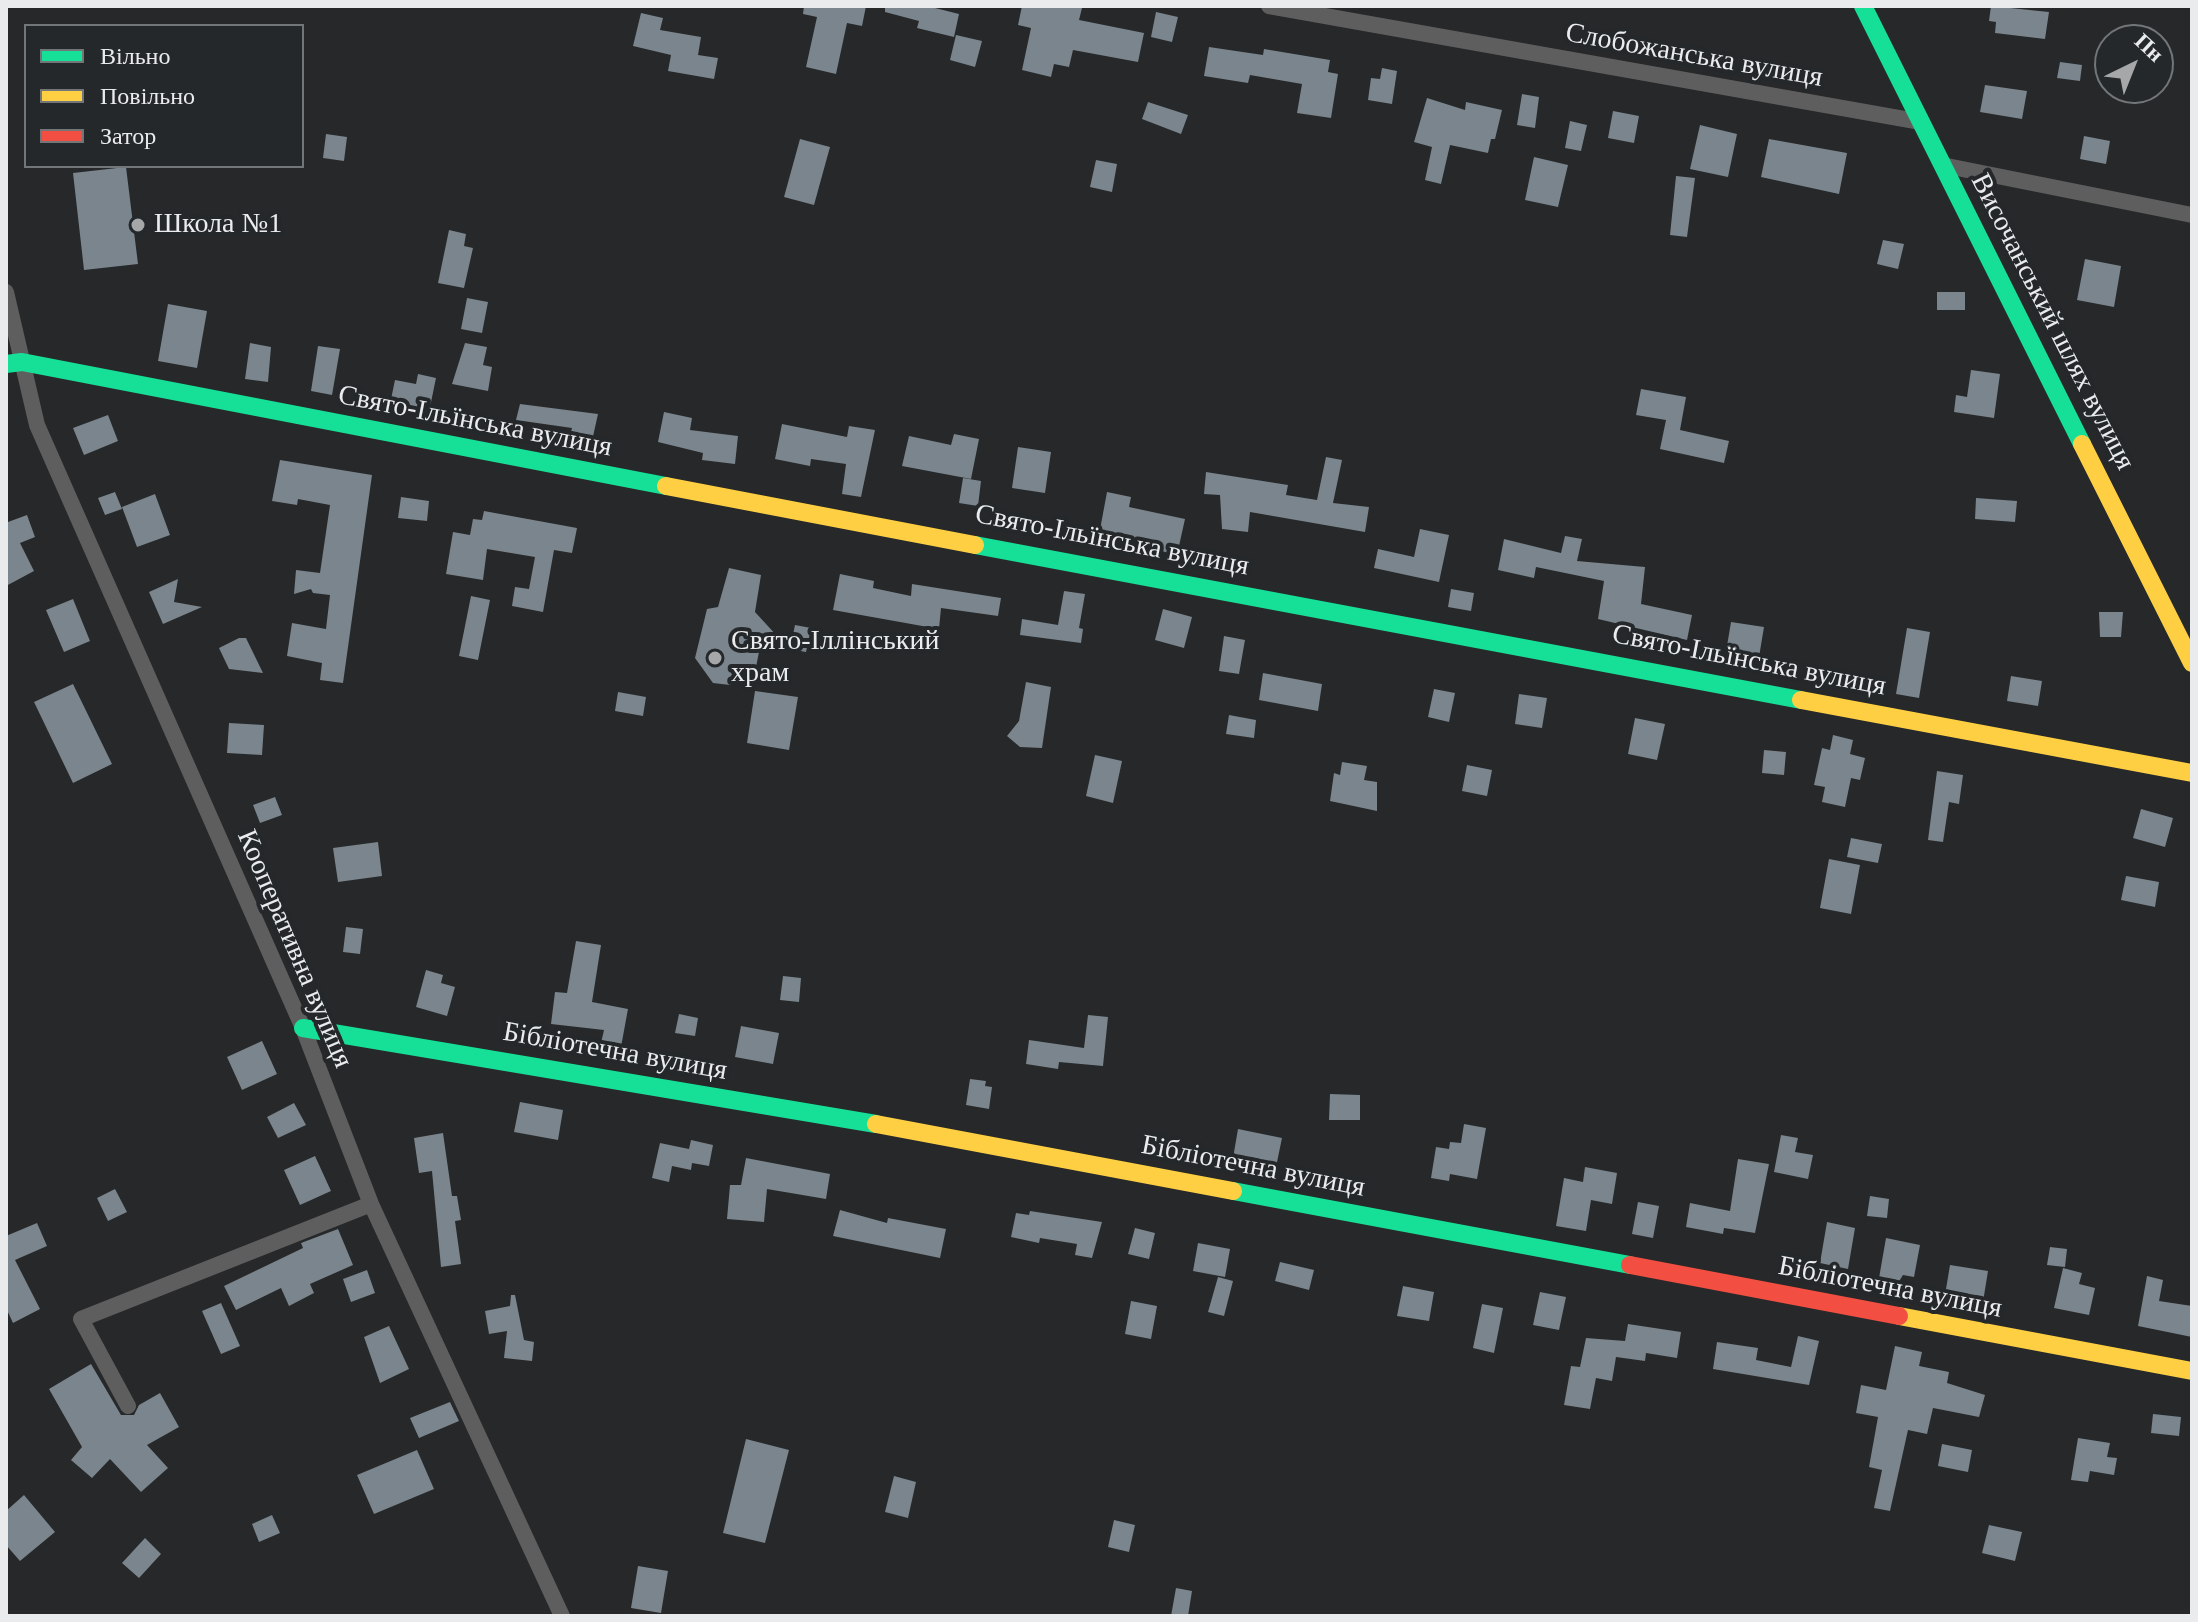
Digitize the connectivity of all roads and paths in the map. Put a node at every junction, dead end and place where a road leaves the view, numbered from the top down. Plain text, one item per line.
1 (1269, 6) edge
2 (1863, 6) edge
3 (1921, 122) junction
4 (1942, 165) junction
5 (2192, 215) edge
6 (6, 292) edge
7 (14, 363) edge
8 (2192, 663) edge
9 (2192, 773) edge
10 (303, 1028) junction
11 (371, 1204) junction
12 (2192, 1371) edge
13 (128, 1406) dead end
14 (562, 1616) edge

1 - 3 street, Слобожанська вулиця
2 - 3 street, Височанський шлях вулиця
3 - 4 street, Височанський шлях вулиця
4 - 5 street
4 - 8 street, Височанський шлях вулиця
6 - 7 street, Кооперативна вулиця
7 - 9 street, Свято-Ільїнська вулиця
7 - 10 street, Кооперативна вулиця
10 - 11 street, Кооперативна вулиця
10 - 12 street, Бібліотечна вулиця
11 - 13 street
11 - 14 street, Кооперативна вулиця

